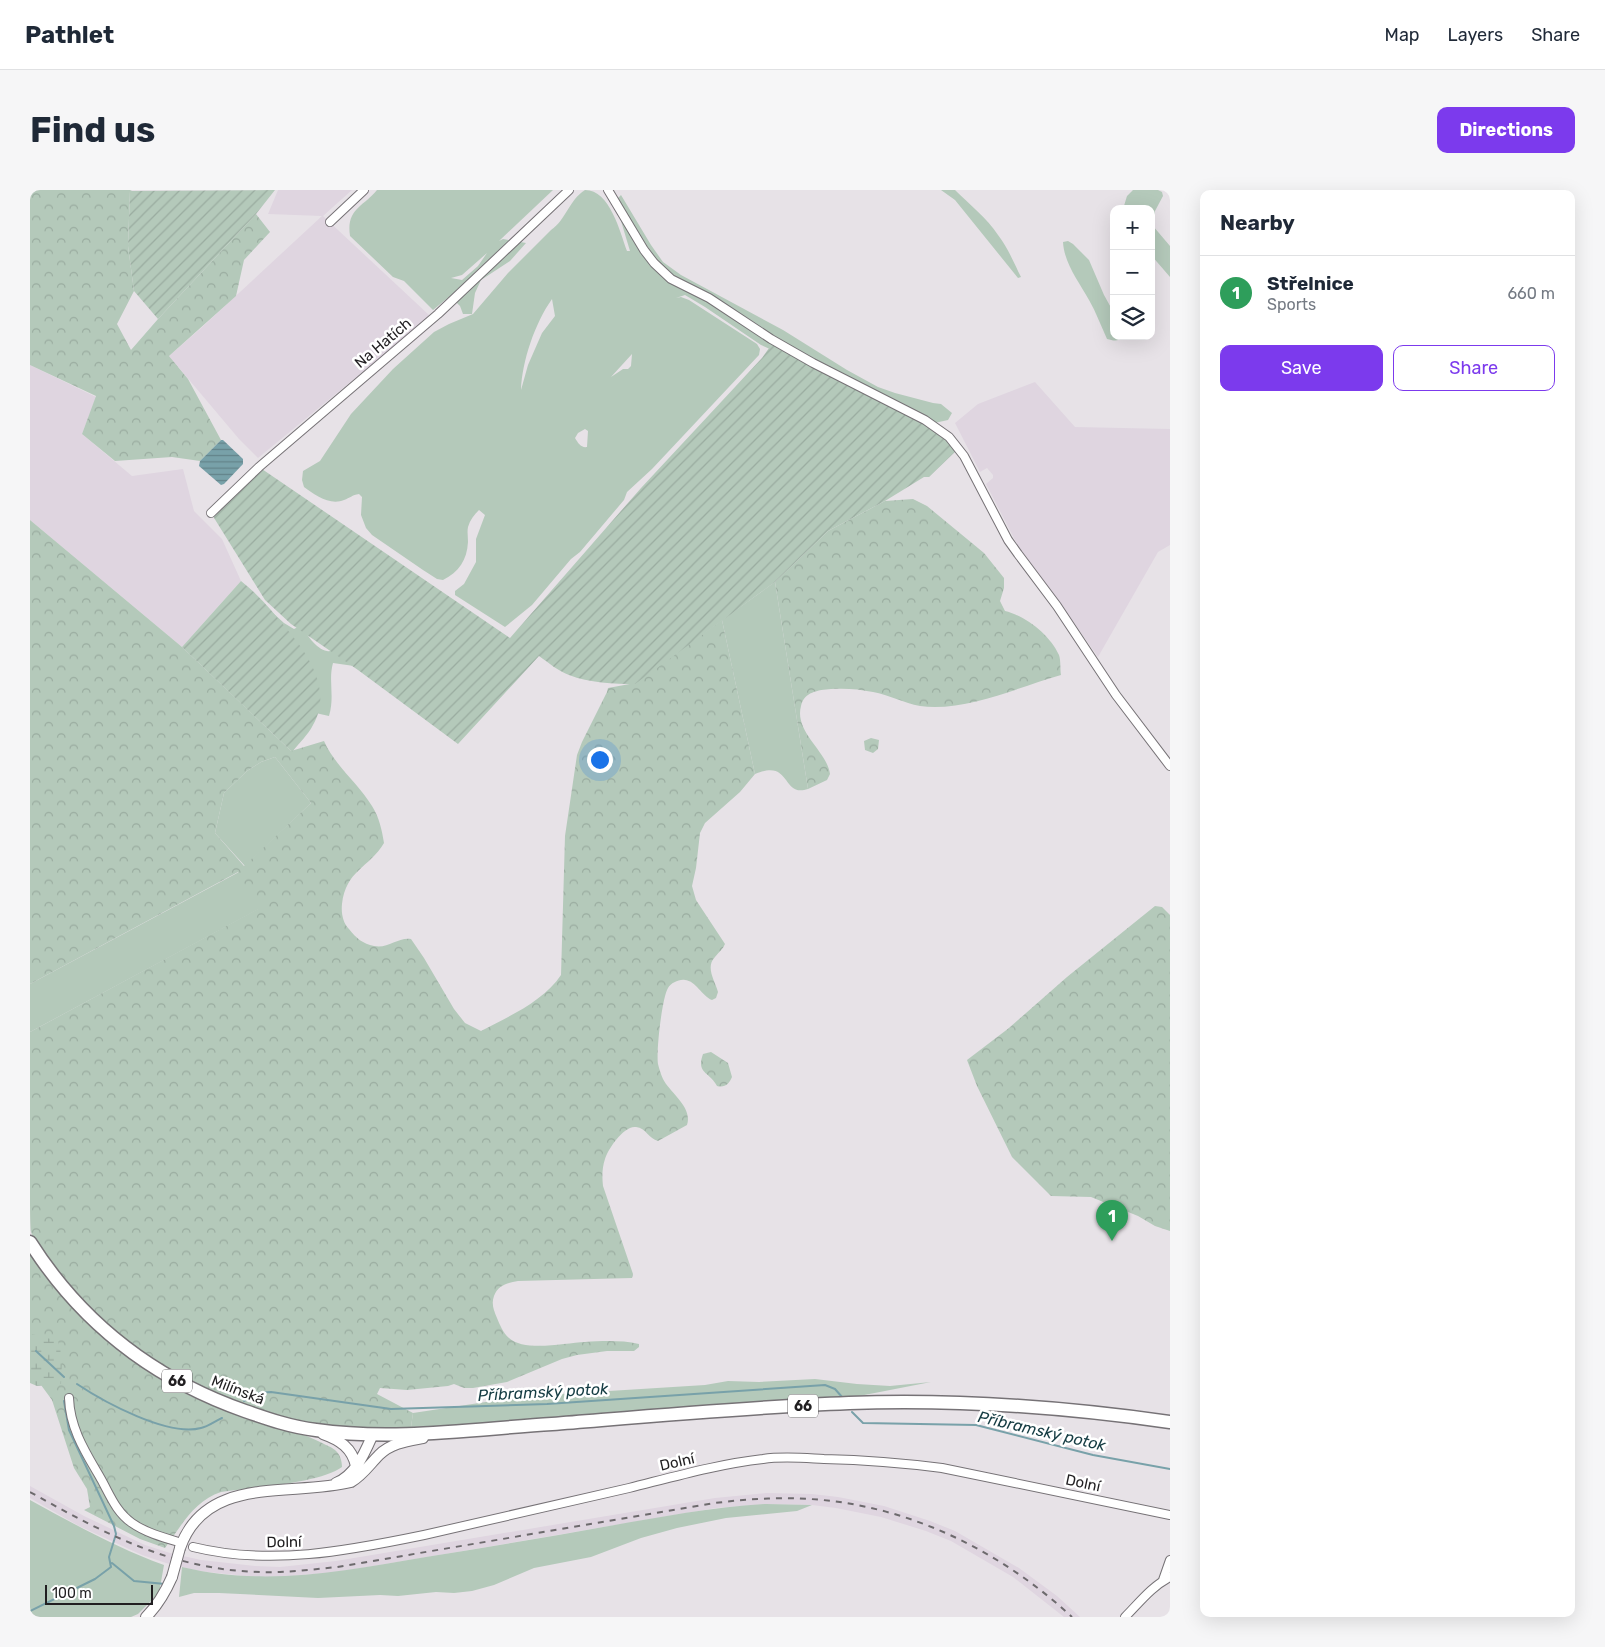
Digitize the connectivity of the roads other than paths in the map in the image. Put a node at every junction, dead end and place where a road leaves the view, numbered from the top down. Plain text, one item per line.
1 (364, 190) edge
2 (569, 190) edge
3 (608, 190) edge
4 (330, 222) dead end
5 (211, 513) dead end
6 (1170, 766) edge
7 (30, 1242) edge
8 (69, 1398) dead end
9 (1170, 1422) edge
10 (301, 1427) junction
11 (453, 1431) junction
12 (372, 1434) junction
13 (370, 1465) junction
14 (356, 1466) junction
15 (328, 1486) junction
16 (1170, 1515) edge
17 (181, 1546) junction
18 (193, 1547) dead end
19 (1170, 1560) edge
20 (1167, 1579) edge
21 (146, 1617) edge
22 (1125, 1617) edge

1 - 4 street
2 - 5 street, Na Hatích
3 - 6 street
7 - 10 main road, Milínská / 66
8 - 17 street
9 - 11 main road, 66
10 - 12 main road, Milínská / 66
10 - 14 street
11 - 12 main road, 66
11 - 13 street
12 - 13 street
12 - 14 street
13 - 15 street
14 - 15 street
15 - 17 street
16 - 18 street, Dolní
17 - 21 street, bridge
19 - 20 street
20 - 22 street

